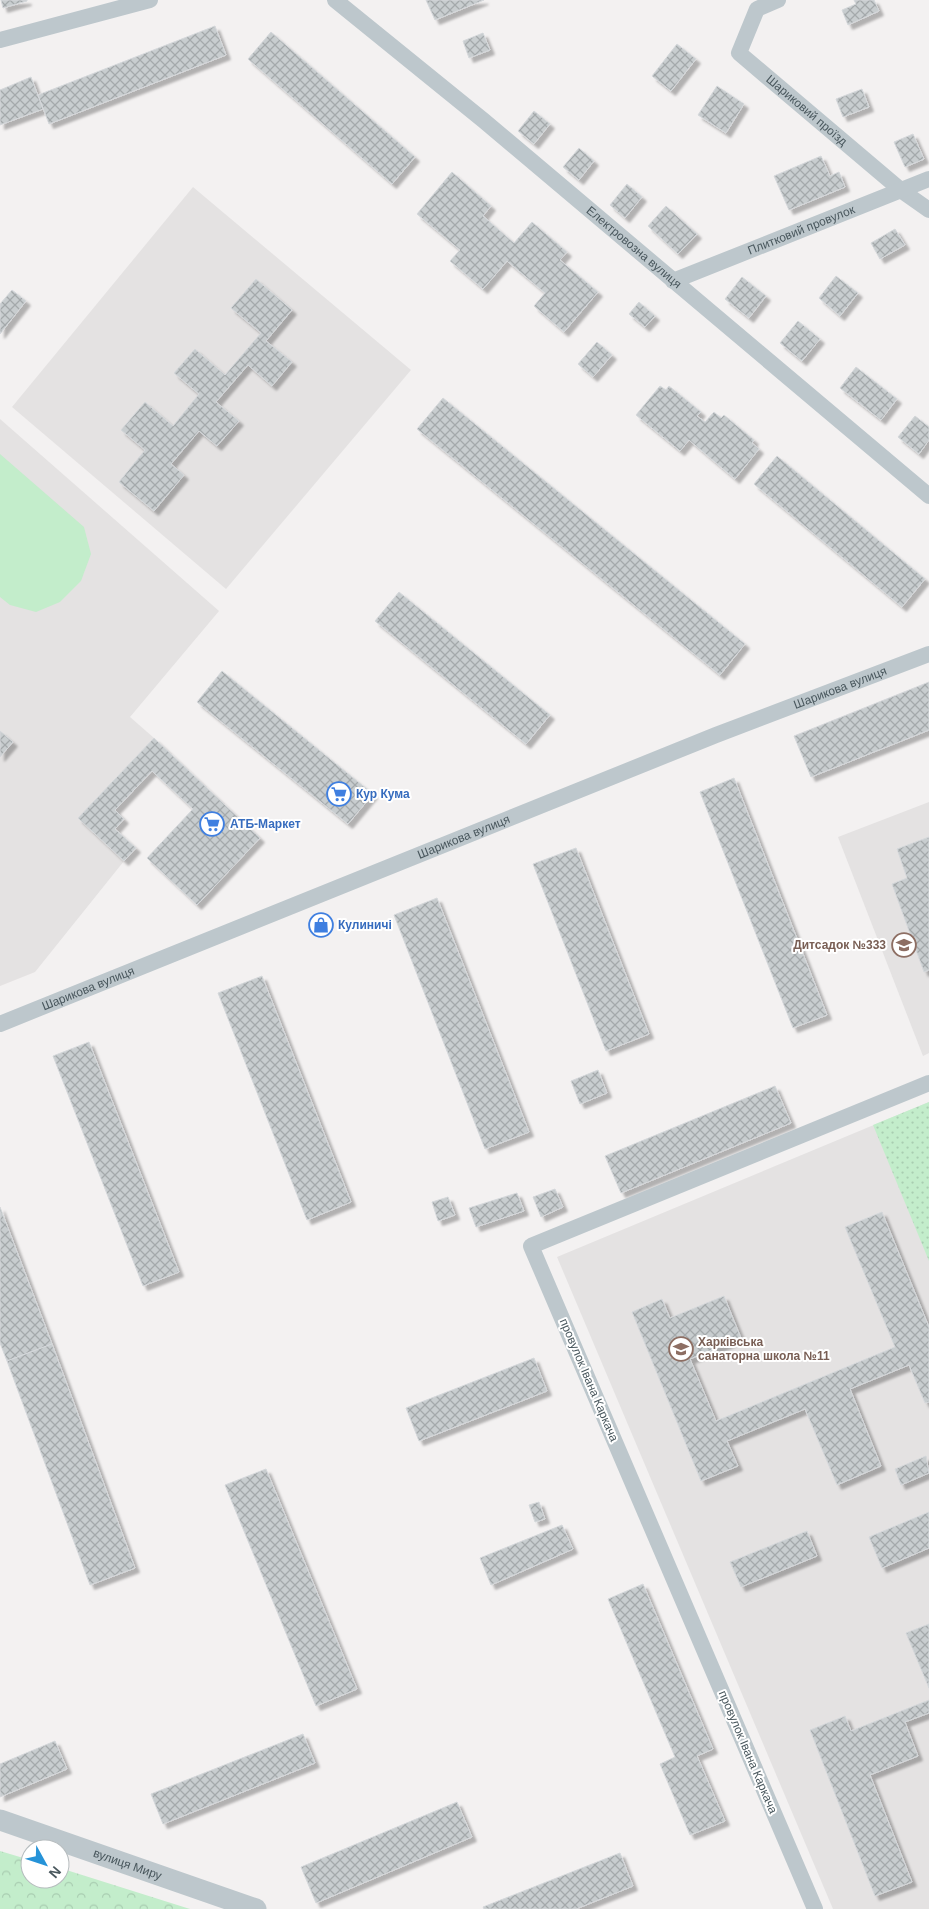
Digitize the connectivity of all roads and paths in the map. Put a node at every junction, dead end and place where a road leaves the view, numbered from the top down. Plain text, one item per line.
1 (150, 0) edge
2 (335, 0) edge
3 (778, 0) edge
4 (0, 40) edge
5 (929, 179) edge
6 (902, 190) junction
7 (929, 210) edge
8 (673, 281) junction
9 (929, 496) edge
10 (929, 654) edge
11 (0, 1024) edge
12 (929, 1084) edge
13 (0, 1820) edge
14 (256, 1909) edge
15 (815, 1909) edge

1 - 4 street
2 - 8 street, Електровозна вулиця
3 - 6 street, Шариковий проїзд
5 - 6 street, Плитковий провулок
6 - 7 street, Шариковий проїзд
6 - 8 street, Плитковий провулок
8 - 9 street, Електровозна вулиця
10 - 11 street, Шарикова вулиця
12 - 15 street, провулок Івана Каркача
13 - 14 street, вулиця Миру

